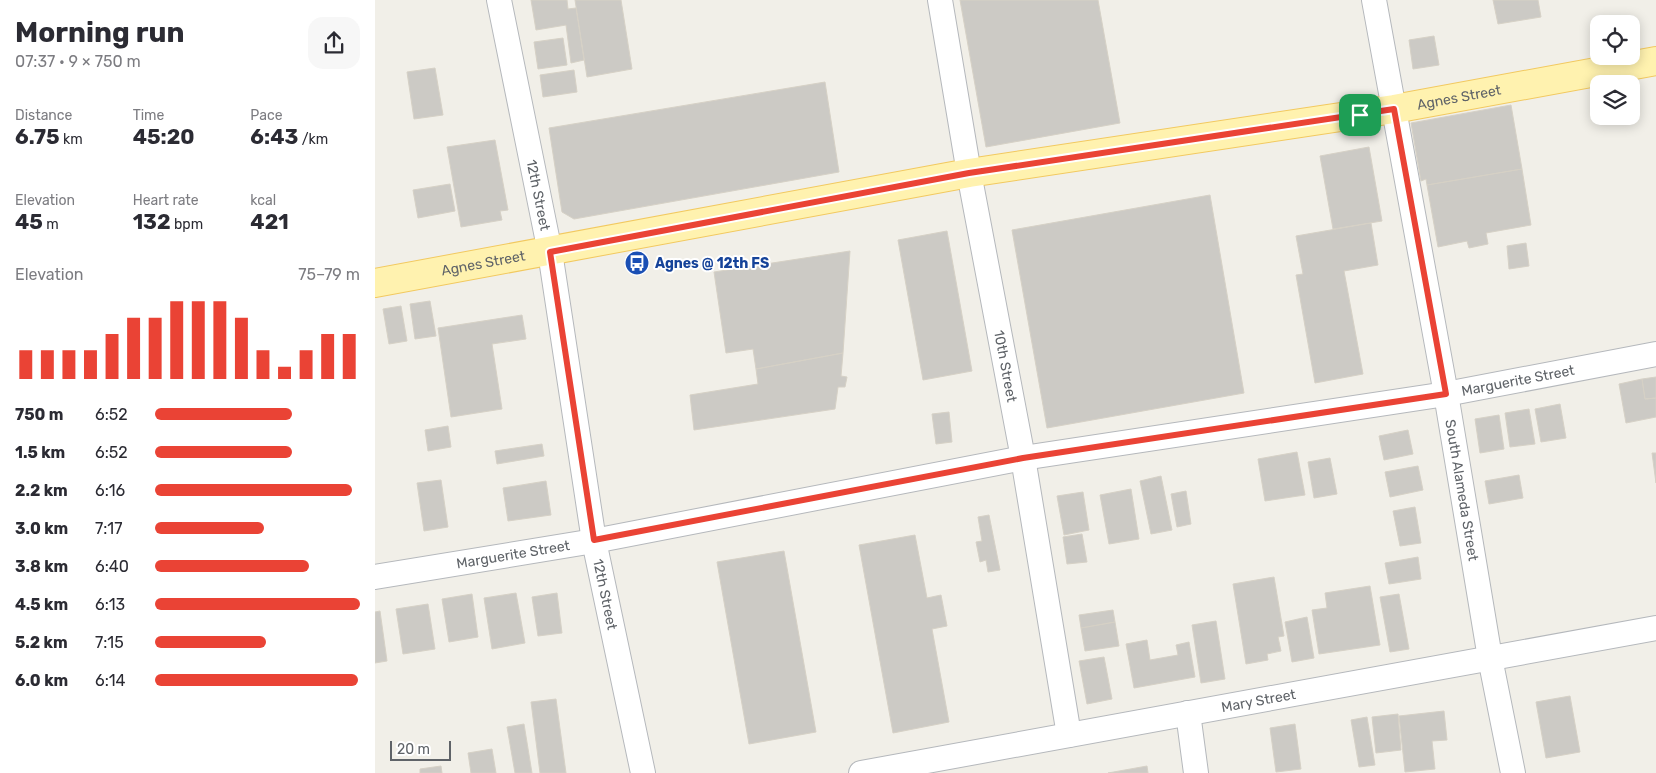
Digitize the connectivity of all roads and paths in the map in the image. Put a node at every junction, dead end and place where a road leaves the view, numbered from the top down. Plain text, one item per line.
1 (499, 0) edge
2 (940, 0) edge
3 (1374, 0) edge
4 (1656, 61) edge
5 (1394, 109) junction
6 (969, 173) junction
7 (550, 252) junction
8 (375, 283) edge
9 (1656, 354) edge
10 (1446, 394) junction
11 (1023, 458) junction
12 (594, 540) junction
13 (375, 577) edge
14 (1656, 628) edge
15 (1490, 658) junction
16 (1188, 713) junction
17 (1069, 735) junction
18 (869, 772) edge
19 (643, 773) edge
20 (1196, 773) edge
21 (1513, 773) edge

1 - 7 street, 12th Street
2 - 6 street, 10th Street
3 - 5 street, South Alameda Street
4 - 5 main road, Agnes Street
5 - 6 main road, Agnes Street
5 - 10 street, South Alameda Street
6 - 7 main road, Agnes Street
6 - 11 street, 10th Street
7 - 8 main road, Agnes Street
7 - 12 street, 12th Street
9 - 10 street, Marguerite Street
10 - 11 street, Marguerite Street
10 - 15 street, South Alameda Street
11 - 12 street, Marguerite Street
11 - 17 street, 10th Street
12 - 13 street, Marguerite Street
12 - 19 street, 12th Street
14 - 15 street, Mary Street
15 - 16 street, Mary Street
15 - 21 street, South Alameda Street
16 - 17 street, Mary Street
16 - 20 street
17 - 18 street, Mary Street

